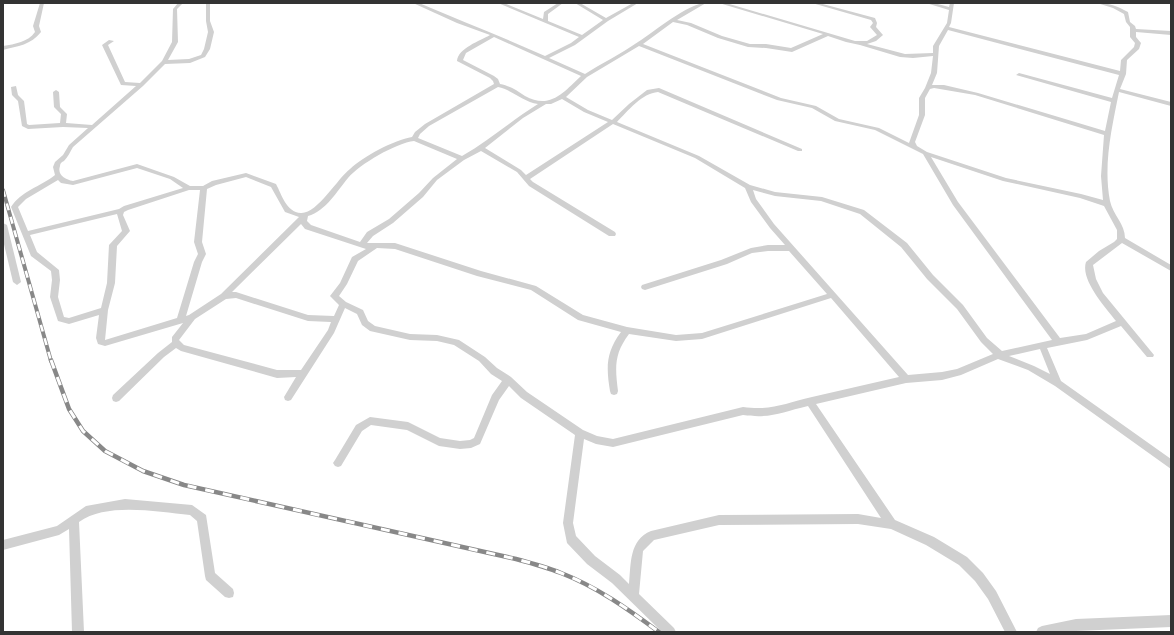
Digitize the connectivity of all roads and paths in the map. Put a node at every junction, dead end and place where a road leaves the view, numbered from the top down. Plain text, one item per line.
1 (42, 3) edge
2 (181, 3) edge
3 (208, 3) edge
4 (415, 3) edge
5 (500, 3) edge
6 (561, 3) edge
7 (577, 3) edge
8 (634, 3) edge
9 (704, 3) edge
10 (721, 3) edge
11 (814, 3) edge
12 (928, 3) edge
13 (952, 3) edge
14 (1099, 3) edge
15 (951, 10) junction
16 (606, 20) junction
17 (672, 20) junction
18 (545, 21) junction
19 (948, 28) junction
20 (1133, 30) junction
21 (1171, 33) edge
22 (828, 34) junction
23 (494, 35) junction
24 (583, 37) junction
25 (111, 41) dead end
26 (640, 44) junction
27 (861, 44) junction
28 (3, 48) edge
29 (936, 55) junction
30 (545, 58) junction
31 (164, 62) junction
32 (1123, 74) junction
33 (1019, 75) dead end
34 (585, 76) junction
35 (141, 85) junction
36 (498, 85) junction
37 (14, 87) dead end
38 (928, 88) junction
39 (1117, 90) junction
40 (56, 92) dead end
41 (562, 97) junction
42 (1115, 101) junction
43 (544, 103) junction
44 (1171, 104) edge
45 (614, 121) junction
46 (63, 125) junction
47 (93, 127) junction
48 (1107, 134) junction
49 (415, 139) junction
50 (914, 146) junction
51 (481, 148) junction
52 (800, 150) dead end
53 (925, 153) junction
54 (462, 159) junction
55 (58, 176) junction
56 (526, 178) junction
57 (748, 187) junction
58 (189, 188) junction
59 (204, 188) junction
60 (1107, 204) junction
61 (121, 211) junction
62 (305, 215) junction
63 (3, 225) edge
64 (25, 234) junction
65 (612, 234) dead end
66 (1121, 239) junction
67 (361, 245) junction
68 (791, 248) junction
69 (1171, 268) edge
70 (17, 282) dead end
71 (645, 287) dead end
72 (832, 294) junction
73 (224, 296) junction
74 (343, 304) junction
75 (104, 310) junction
76 (192, 318) junction
77 (336, 320) junction
78 (180, 321) junction
79 (1122, 322) junction
80 (627, 330) junction
81 (1058, 342) junction
82 (176, 343) junction
83 (1042, 345) junction
84 (1150, 355) dead end
85 (999, 356) junction
86 (304, 373) junction
87 (508, 380) junction
88 (906, 380) junction
89 (1058, 383) junction
90 (614, 391) dead end
91 (116, 398) dead end
92 (288, 398) dead end
93 (810, 402) junction
94 (580, 434) junction
95 (338, 462) dead end
96 (1171, 466) edge
97 (74, 520) junction
98 (891, 524) junction
99 (3, 545) edge
100 (229, 593) dead end
101 (633, 595) junction
102 (1171, 621) edge
103 (78, 632) edge
104 (670, 632) edge
105 (1011, 632) edge
106 (1042, 632) edge

1 - 28 street
2 - 31 street
3 - 31 street
4 - 23 street
5 - 18 street
6 - 18 street
7 - 16 street
8 - 16 street
9 - 17 street
10 - 22 street
11 - 27 street
12 - 15 street
13 - 15 street
14 - 20 street
15 - 19 street
16 - 24 street
17 - 22 street
17 - 26 street
18 - 24 street
19 - 29 street
19 - 32 street
20 - 21 street
20 - 32 street
22 - 27 street
23 - 30 street
23 - 36 street
24 - 30 street
25 - 35 street
26 - 34 street
26 - 50 street
27 - 29 street
29 - 38 street
30 - 34 street
31 - 35 street
32 - 39 street
33 - 42 street
34 - 41 street
35 - 47 street
36 - 43 street
36 - 49 street
37 - 46 street
38 - 48 street
38 - 50 street
39 - 42 street
39 - 44 street
40 - 46 street
41 - 43 street
41 - 45 street
42 - 48 street
43 - 51 street
45 - 52 street
45 - 56 street
45 - 57 street
46 - 47 street
47 - 55 street
48 - 60 street
49 - 54 street
49 - 62 street
50 - 53 street
51 - 54 street
51 - 56 street
53 - 60 street
53 - 81 street
54 - 67 street
55 - 58 street
55 - 64 street
56 - 65 street
57 - 68 street
57 - 85 street
58 - 59 street
58 - 61 street
59 - 62 street
59 - 78 street
60 - 66 street
61 - 64 street
61 - 75 street
62 - 67 street
62 - 73 street
63 - 70 street
64 - 75 street
66 - 69 street
66 - 79 street
67 - 74 street
67 - 80 street
68 - 71 street
68 - 72 street
72 - 80 street
72 - 88 street
73 - 76 street
73 - 77 street
74 - 77 street
74 - 87 street
75 - 78 street
76 - 78 street
76 - 82 street
77 - 86 street
79 - 81 street
79 - 84 street
80 - 90 street
81 - 83 street
82 - 86 street
82 - 91 street
83 - 85 street
83 - 89 street
85 - 88 street
85 - 89 street
86 - 92 street
87 - 94 street
87 - 95 street
88 - 93 street
89 - 96 street
93 - 94 street
93 - 98 street
94 - 101 street
97 - 99 street
97 - 100 street
97 - 103 street
98 - 101 street
98 - 105 street
101 - 104 street
102 - 106 street

